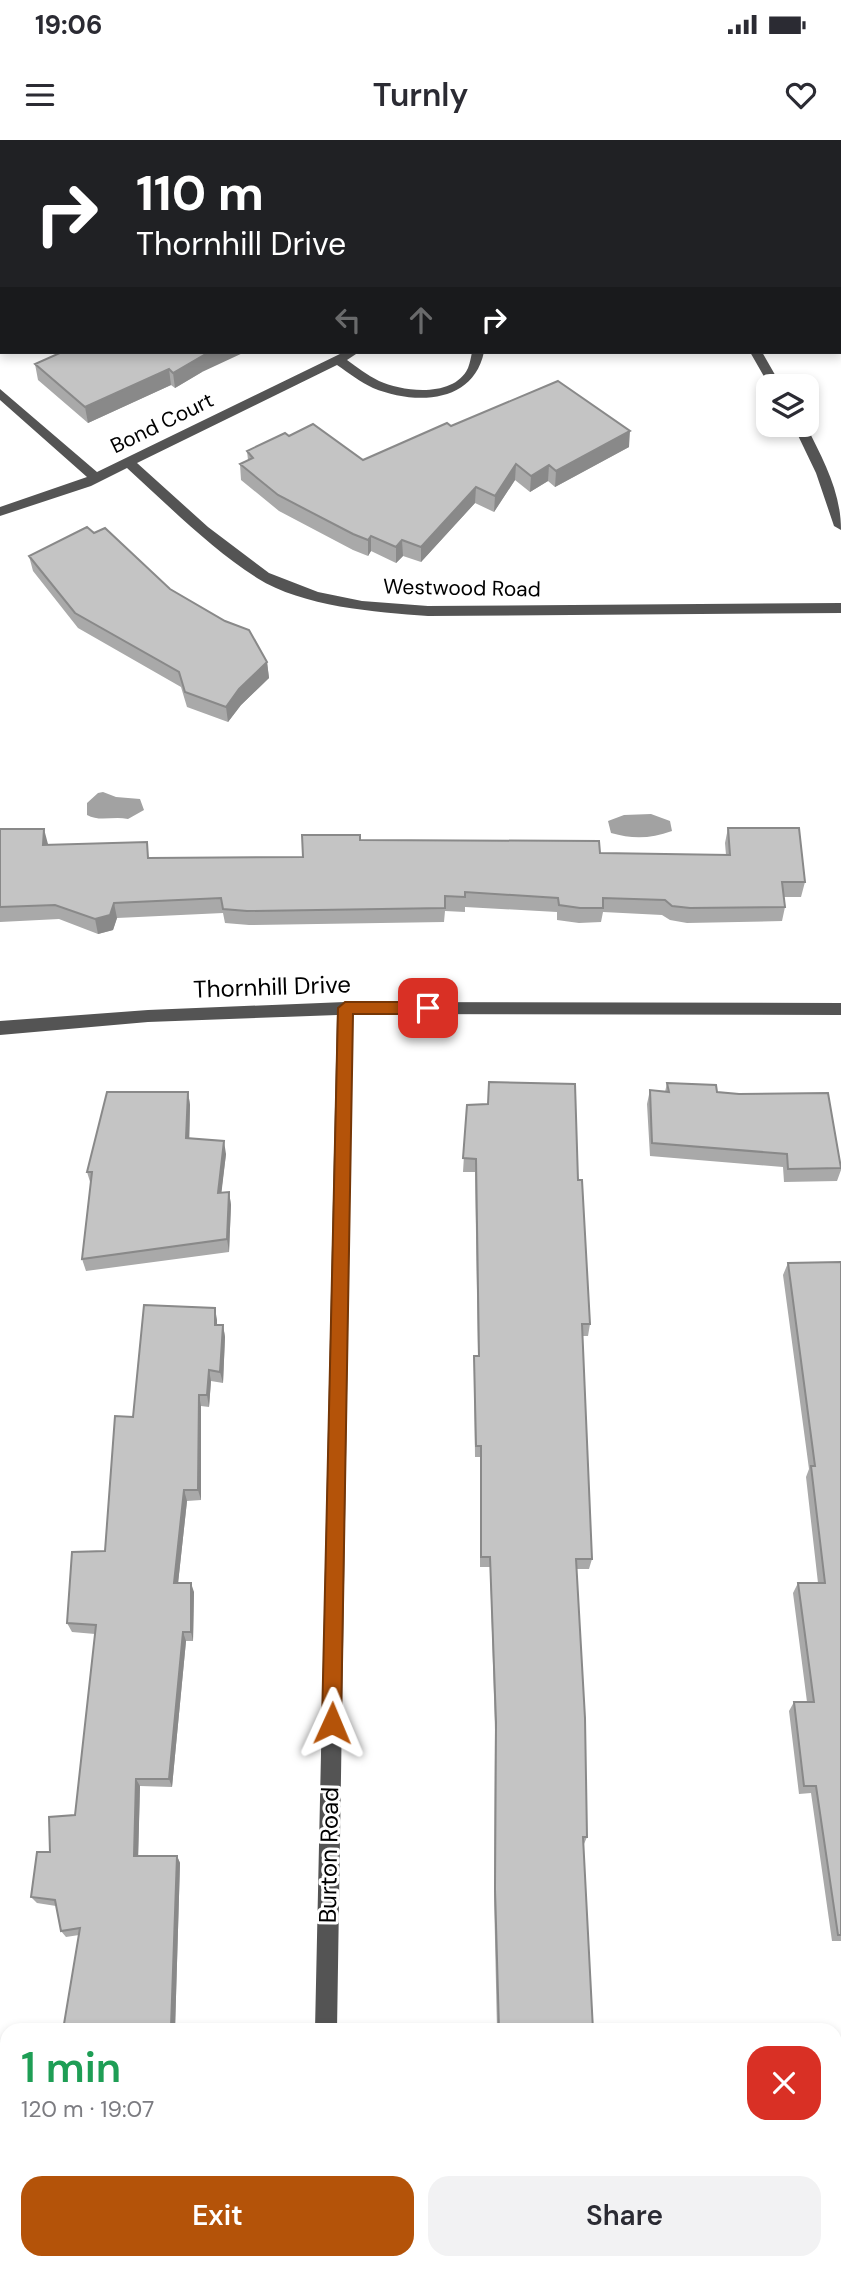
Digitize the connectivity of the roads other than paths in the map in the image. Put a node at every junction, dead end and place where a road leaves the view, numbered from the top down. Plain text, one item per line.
1 (348, 354) edge
2 (478, 354) edge
3 (757, 354) edge
4 (337, 359) junction
5 (769, 374) edge
6 (0, 393) edge
7 (805, 437) edge
8 (128, 462) junction
9 (96, 478) junction
10 (0, 512) edge
11 (841, 526) edge
12 (841, 608) edge
13 (345, 1008) junction
14 (841, 1009) edge
15 (0, 1028) edge
16 (326, 2023) edge

1 - 4 street, Bond Court
2 - 4 street
3 - 5 street
4 - 8 street, Bond Court
6 - 9 street
7 - 11 street
8 - 9 street, Bond Court
8 - 12 street, Westwood Road
9 - 10 street, Bond Court
13 - 14 street, Thornhill Drive
13 - 15 street, Thornhill Drive
13 - 16 street, Burton Road

